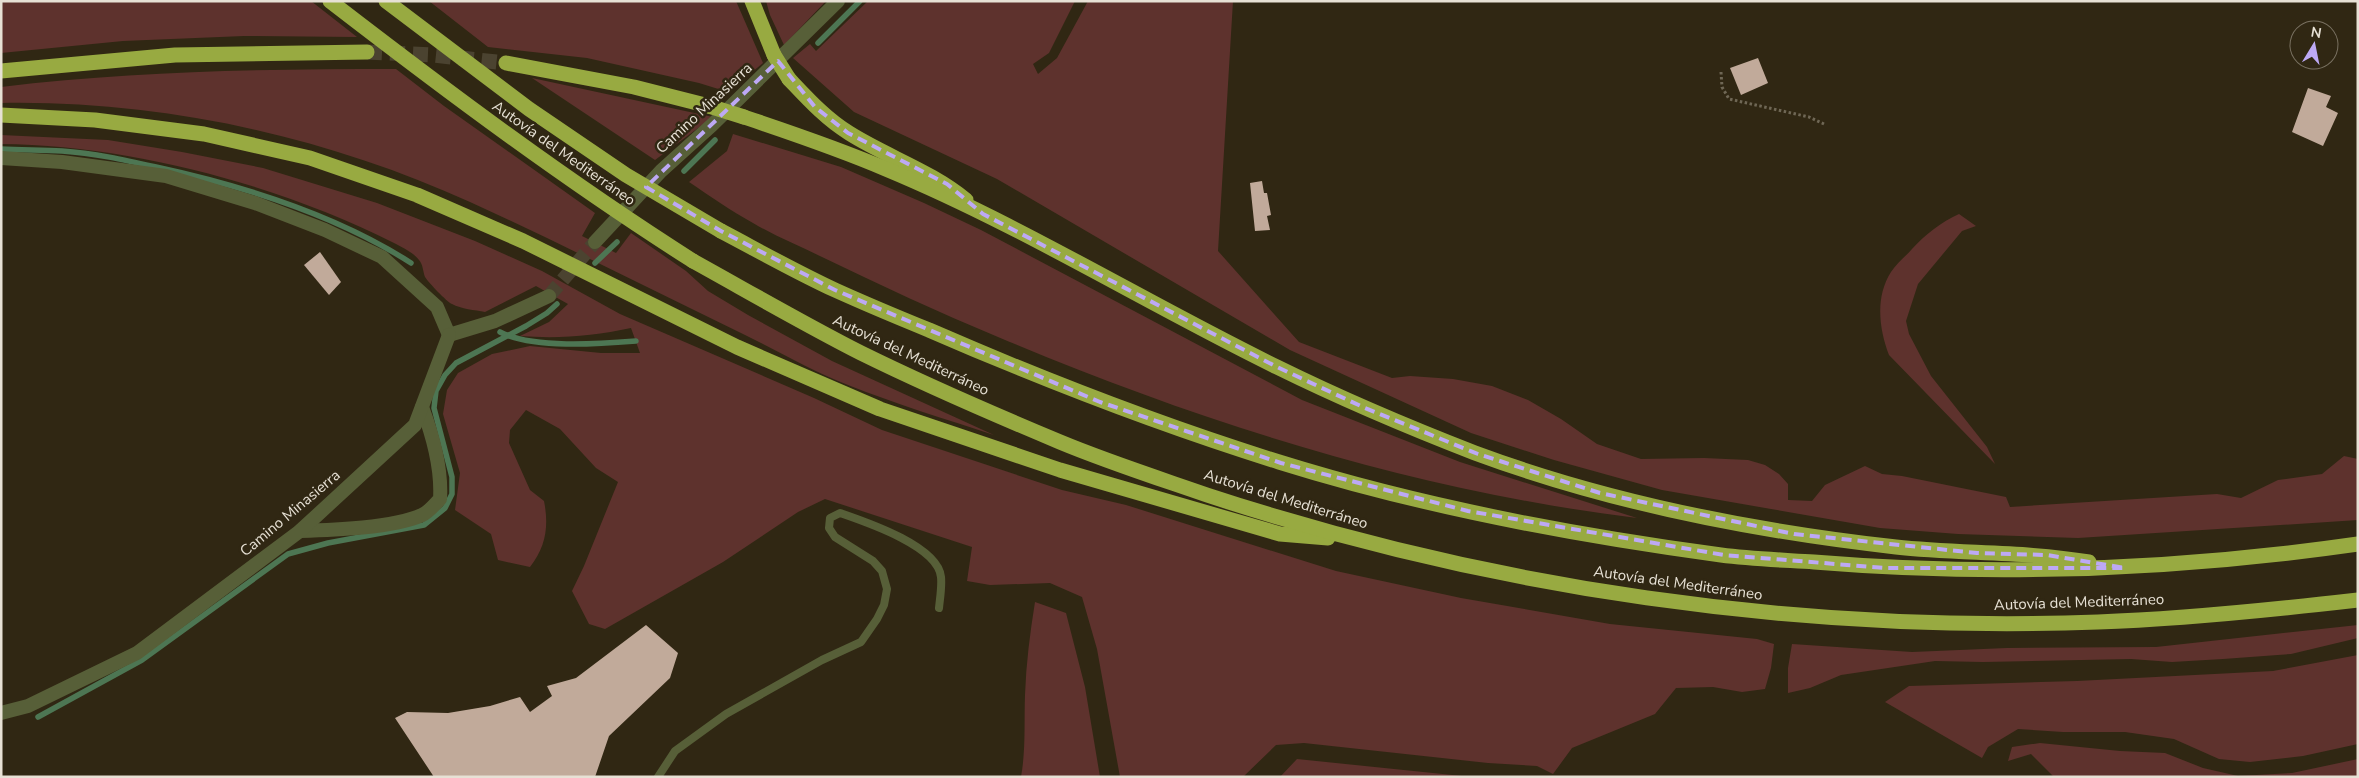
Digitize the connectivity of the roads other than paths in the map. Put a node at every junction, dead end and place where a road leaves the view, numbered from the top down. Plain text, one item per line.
1 (330, 1) edge
2 (386, 1) edge
3 (752, 1) edge
4 (838, 1) edge
5 (367, 52) tunnel mouth
6 (506, 63) tunnel mouth
7 (1, 72) edge
8 (1, 115) edge
9 (1, 158) edge
10 (982, 214) junction
11 (595, 242) tunnel mouth
12 (549, 296) tunnel mouth
13 (449, 335) junction
14 (422, 407) junction
15 (300, 530) junction
16 (1366, 542) junction
17 (2358, 544) edge
18 (2125, 568) junction
19 (2358, 600) edge
20 (939, 608) dead end
21 (1, 714) edge
22 (658, 777) edge

1 - 16 highway, Autovía del Mediterráneo, bridge
2 - 18 highway, Autovía del Mediterráneo, bridge
3 - 10 highway, bridge
4 - 11 street, Camino Minasierra
5 - 7 highway
6 - 10 highway, bridge
8 - 16 highway
9 - 13 street
10 - 18 highway
12 - 13 street
13 - 14 street, Camino Minasierra
14 - 15 street, Camino Minasierra
14 - 15 street
15 - 21 street, Camino Minasierra
16 - 19 highway, Autovía del Mediterráneo
17 - 18 highway, Autovía del Mediterráneo
20 - 22 lane

